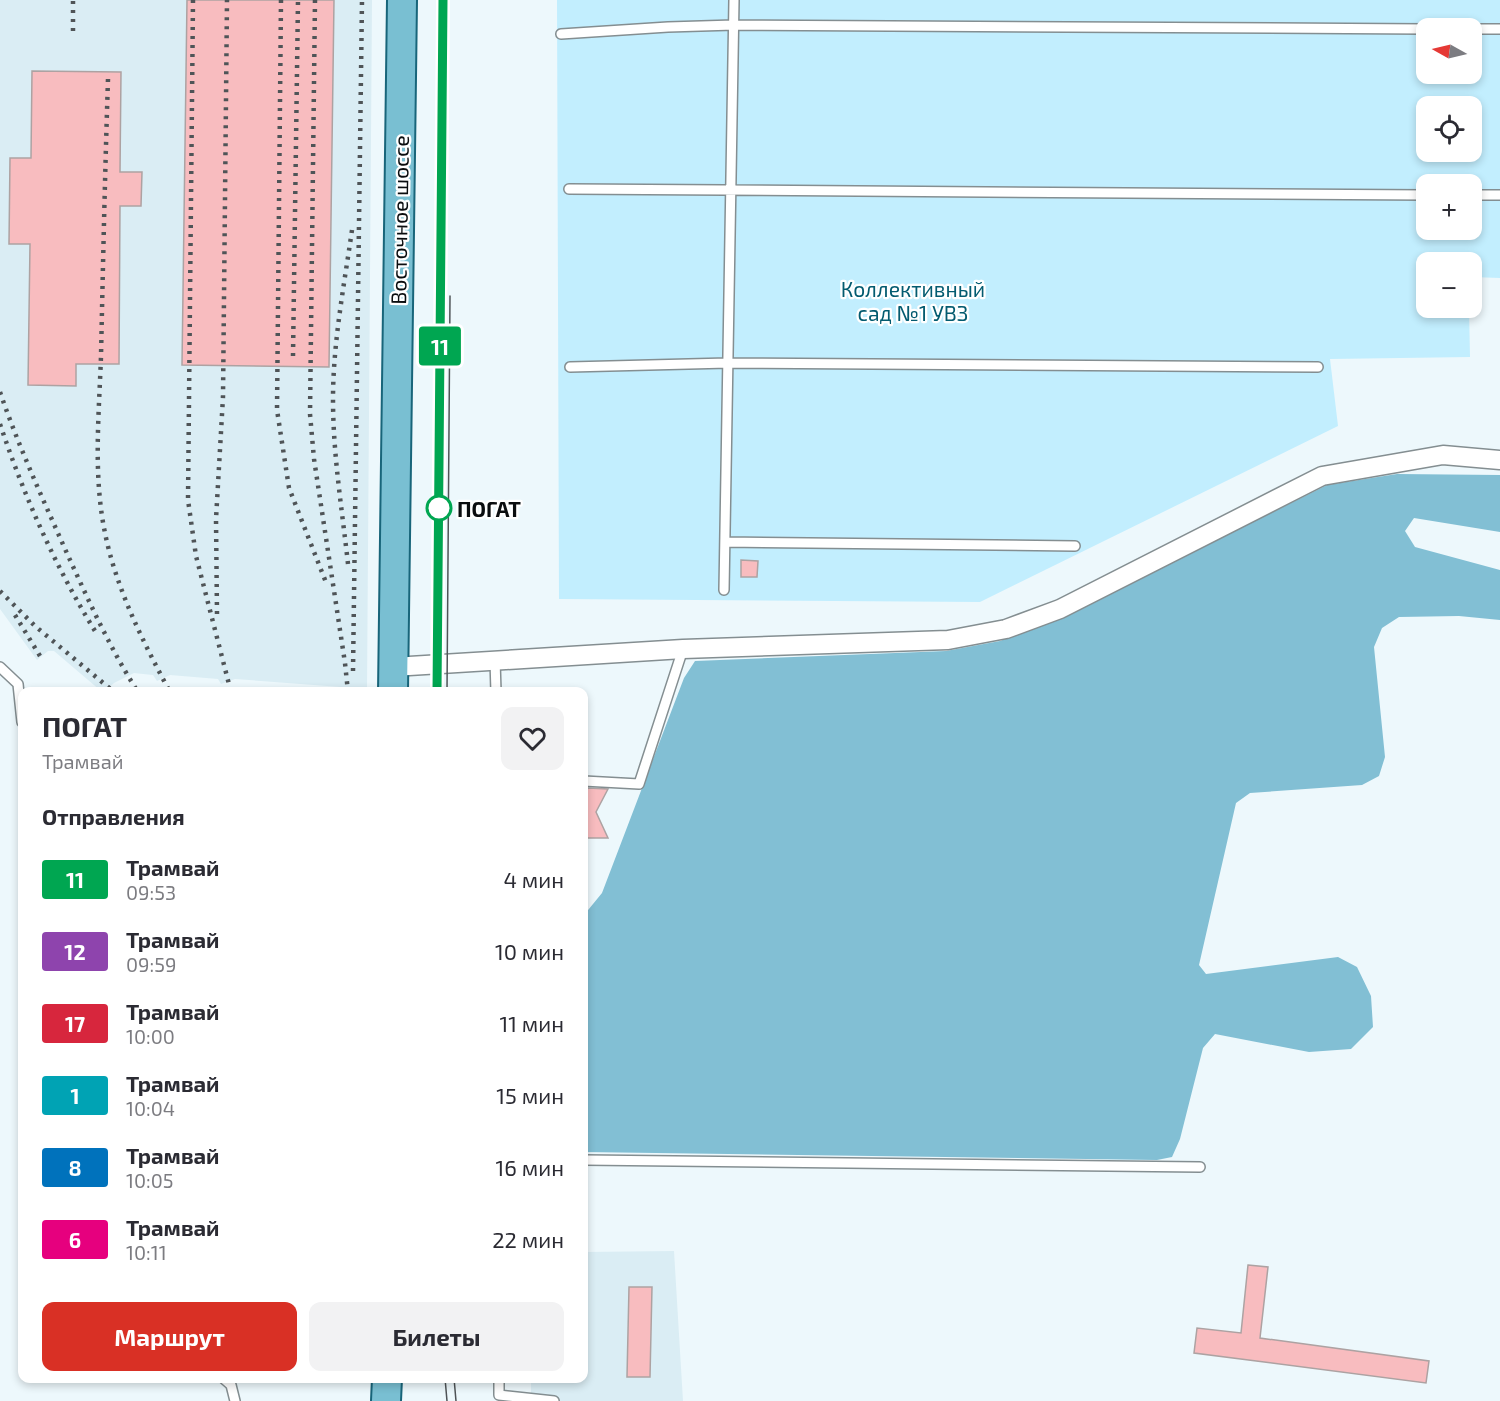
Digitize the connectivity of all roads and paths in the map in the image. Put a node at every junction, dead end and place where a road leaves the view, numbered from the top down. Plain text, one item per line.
1 (402, 0) edge
2 (734, 0) edge
3 (734, 25) junction
4 (1416, 28) edge
5 (1482, 29) edge
6 (1500, 29) edge
7 (561, 34) dead end
8 (569, 189) dead end
9 (731, 192) junction
10 (1416, 195) edge
11 (1482, 195) edge
12 (1500, 195) edge
13 (728, 363) junction
14 (570, 367) dead end
15 (1318, 367) dead end
16 (1500, 460) edge
17 (724, 542) junction
18 (1075, 546) dead end
19 (724, 590) dead end
20 (683, 649) junction
21 (495, 660) junction
22 (0, 668) edge
23 (393, 679) edge
24 (18, 687) edge
25 (496, 687) edge
26 (588, 781) edge
27 (588, 1160) edge
28 (1200, 1167) dead end
29 (229, 1383) edge
30 (387, 1383) edge
31 (499, 1383) edge
32 (235, 1401) edge
33 (386, 1401) edge
34 (554, 1401) edge

1 - 23 main road, Восточное шоссе
2 - 3 lane
3 - 4 lane
3 - 7 lane
3 - 9 lane
5 - 6 lane
8 - 9 lane
9 - 10 lane
9 - 13 lane
11 - 12 lane
13 - 14 lane
13 - 15 lane
13 - 17 lane
16 - 20 street
17 - 18 lane
17 - 19 lane
20 - 21 street
20 - 26 lane
21 - 23 street
21 - 25 lane
22 - 24 lane
27 - 28 lane
29 - 32 lane
30 - 33 main road
31 - 34 lane

